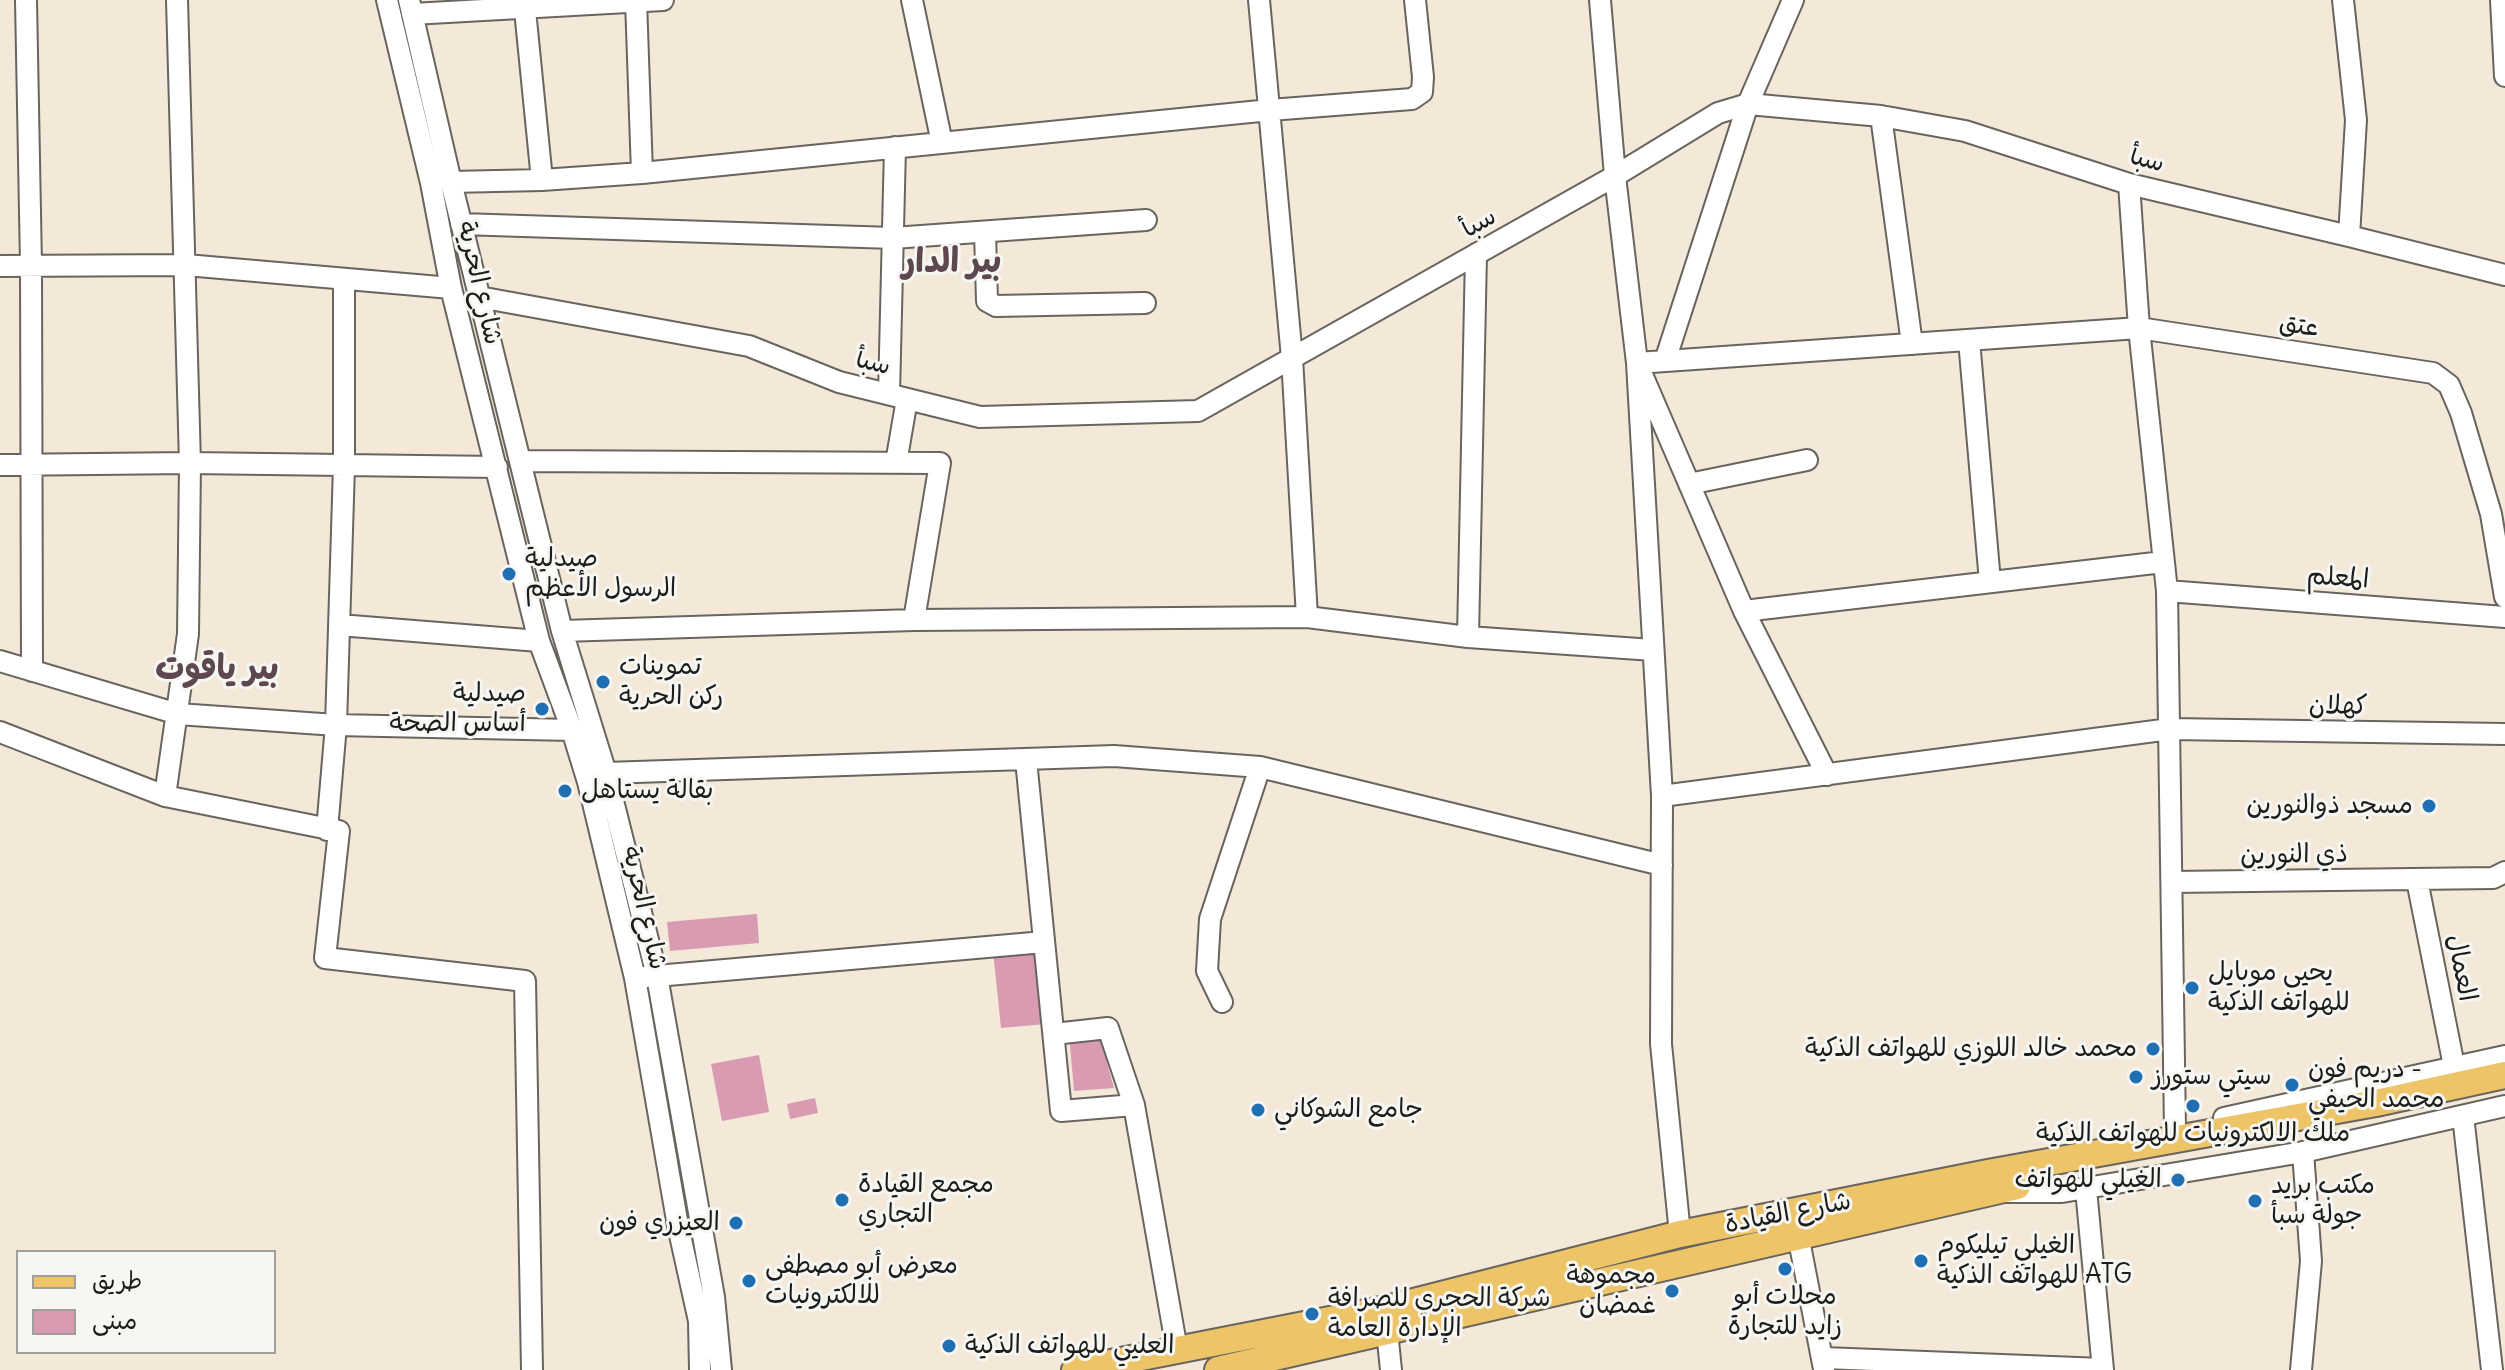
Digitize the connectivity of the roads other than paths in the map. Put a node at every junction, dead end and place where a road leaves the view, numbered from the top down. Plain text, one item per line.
1 (26, 0) edge
2 (177, 0) edge
3 (387, 0) edge
4 (663, 0) edge
5 (912, 0) edge
6 (1259, 0) edge
7 (1415, 0) edge
8 (1600, 0) edge
9 (1793, 0) edge
10 (2343, 0) edge
11 (2501, 0) edge
12 (636, 1) edge
13 (524, 4) edge
14 (411, 7) edge
15 (2505, 76) edge
16 (1748, 104) junction
17 (1270, 110) junction
18 (1881, 116) junction
19 (942, 143) junction
20 (895, 147) junction
21 (642, 173) junction
22 (1615, 176) junction
23 (542, 180) junction
24 (451, 182) junction
25 (2129, 184) junction
26 (1146, 220) dead end
27 (461, 224) junction
28 (985, 232) junction
29 (2349, 236) junction
30 (893, 238) junction
31 (1476, 254) junction
32 (31, 265) junction
33 (186, 265) junction
34 (0, 266) edge
35 (2505, 275) edge
36 (344, 279) junction
37 (451, 288) junction
38 (479, 297) junction
39 (1145, 303) dead end
40 (2139, 328) junction
41 (1969, 340) junction
42 (1912, 344) junction
43 (1292, 358) junction
44 (1665, 361) junction
45 (1637, 363) junction
46 (898, 397) junction
47 (1807, 460) dead end
48 (520, 461) junction
49 (190, 463) junction
50 (896, 463) junction
51 (0, 465) edge
52 (32, 466) junction
53 (344, 466) junction
54 (497, 467) junction
55 (1689, 484) junction
56 (2163, 562) junction
57 (1990, 582) junction
58 (2167, 591) junction
59 (2505, 597) edge
60 (1744, 611) junction
61 (1307, 617) junction
62 (2505, 617) edge
63 (914, 620) junction
64 (339, 625) junction
65 (562, 631) junction
66 (1468, 637) junction
67 (539, 641) junction
68 (1653, 650) junction
69 (0, 661) edge
70 (32, 671) junction
71 (178, 714) junction
72 (336, 725) junction
73 (2170, 729) junction
74 (572, 730) junction
75 (0, 732) edge
76 (2505, 734) edge
77 (1026, 760) junction
78 (1260, 767) junction
79 (606, 773) junction
80 (1827, 775) junction
81 (165, 796) junction
82 (1662, 796) junction
83 (327, 830) junction
84 (1662, 865) junction
85 (2505, 872) edge
86 (2417, 880) junction
87 (2172, 882) junction
88 (1044, 942) junction
89 (657, 976) junction
90 (635, 978) junction
91 (1222, 1002) dead end
92 (1054, 1034) junction
93 (2505, 1056) edge
94 (2454, 1066) junction
95 (2505, 1075) edge
96 (2505, 1090) edge
97 (1134, 1105) junction
98 (2505, 1106) edge
99 (2376, 1110) junction
100 (2463, 1116) junction
101 (2175, 1129) junction
102 (2303, 1152) junction
103 (1988, 1183) junction
104 (2086, 1189) junction
105 (1680, 1234) junction
106 (1798, 1235) junction
107 (1387, 1331) junction
108 (1177, 1350) junction
109 (1824, 1364) edge
110 (532, 1370) edge
111 (700, 1370) edge
112 (721, 1370) edge
113 (1075, 1370) edge
114 (1218, 1370) edge
115 (1391, 1370) edge
116 (2103, 1370) edge
117 (2301, 1370) edge
118 (2492, 1370) edge

1 - 32 street
2 - 33 street
3 - 37 street, شارع الحرية
4 - 12 street
5 - 19 street
6 - 17 street
7 - 17 street
8 - 22 street
9 - 16 street
10 - 29 street
11 - 15 street
12 - 13 street
12 - 21 street
13 - 14 street
13 - 23 street
14 - 24 street
16 - 18 street, سبأ
16 - 22 street, سبأ
16 - 44 street
17 - 19 street
17 - 43 street
18 - 25 street, سبأ
18 - 42 street
19 - 20 street
20 - 21 street
20 - 30 street
21 - 23 street
22 - 31 street, سبأ
22 - 45 street
23 - 24 street
24 - 27 street
25 - 29 street, سبأ
25 - 40 street
26 - 28 street
27 - 30 street
27 - 38 street
28 - 30 street
28 - 39 street
29 - 35 street, سبأ
30 - 46 street
31 - 43 street, سبأ
31 - 66 street
32 - 33 street
32 - 34 street
32 - 52 street
33 - 36 street
33 - 49 street
36 - 37 street
36 - 53 street
37 - 54 street, شارع الحرية
38 - 46 street, سبأ
38 - 48 street
40 - 41 street, عتق
40 - 56 street
40 - 59 street, عتق
41 - 42 street, عتق
41 - 57 street
42 - 44 street, عتق
43 - 46 street, سبأ
43 - 61 street
44 - 45 street, عتق
45 - 55 street
45 - 68 street
46 - 50 street
47 - 55 street
48 - 50 street
48 - 65 street
49 - 52 street
49 - 53 street
49 - 71 street
50 - 63 street
51 - 52 street
52 - 70 street
53 - 54 street
53 - 64 street
54 - 67 street, شارع الحرية
55 - 60 street
56 - 57 street
56 - 58 street
57 - 60 street
58 - 62 street, المعلم
58 - 73 street
60 - 80 street
61 - 63 street
61 - 66 street
63 - 65 street
64 - 67 street
64 - 72 street
65 - 79 street
66 - 68 street
67 - 74 street, شارع الحرية
68 - 82 street
69 - 70 street
70 - 71 street
71 - 72 street
71 - 81 street
72 - 74 street
72 - 83 street
73 - 76 street, كهلان
73 - 80 street, كهلان
73 - 87 street
74 - 90 street, شارع الحرية
75 - 81 street
77 - 78 street
77 - 79 street
77 - 88 street
78 - 84 street
78 - 91 street
79 - 89 street
80 - 82 street, كهلان
81 - 83 street
82 - 84 street
83 - 110 street
84 - 105 street
85 - 86 street, ذي النورين
86 - 87 street, ذي النورين
86 - 94 street, العمال
87 - 101 street
88 - 89 street
88 - 92 street
89 - 90 street
89 - 112 street
90 - 111 street, شارع الحرية
92 - 97 street
92 - 97 street
93 - 94 street
94 - 101 street
95 - 99 main road, شارع القيادة
96 - 99 main road, شارع القيادة
97 - 108 street
98 - 100 street
99 - 103 main road, شارع القيادة
100 - 102 street
100 - 118 street
101 - 103 street
102 - 104 street
102 - 117 street
103 - 104 street
103 - 105 main road, شارع القيادة
103 - 106 main road, شارع القيادة
104 - 116 street
105 - 108 main road, شارع القيادة
106 - 107 main road, شارع القيادة
106 - 109 street
107 - 114 main road, شارع القيادة
107 - 115 street
108 - 113 main road, شارع القيادة
109 - 116 street

